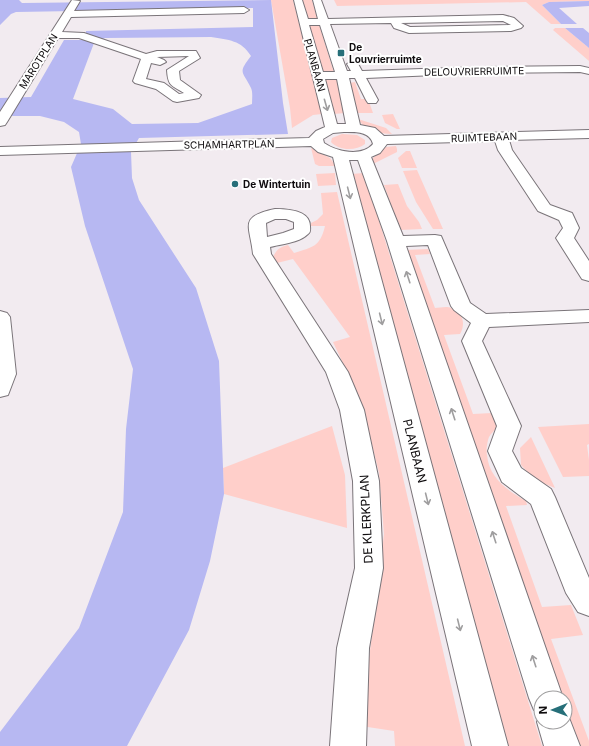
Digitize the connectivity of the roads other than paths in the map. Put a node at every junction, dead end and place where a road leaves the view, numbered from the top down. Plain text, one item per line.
1 (76, 0) edge
2 (298, 0) edge
3 (317, 0) edge
4 (244, 10) dead end
5 (68, 13) junction
6 (395, 21) junction
7 (303, 22) junction
8 (324, 22) junction
9 (54, 35) junction
10 (148, 56) junction
11 (349, 57) dead end
12 (173, 70) junction
13 (589, 71) edge
14 (342, 75) junction
15 (359, 75) junction
16 (318, 76) junction
17 (174, 82) junction
18 (160, 86) junction
19 (372, 100) dead end
20 (1, 121) edge
21 (354, 128) junction
22 (332, 129) junction
23 (589, 134) edge
24 (500, 136) junction
25 (316, 142) junction
26 (361, 150) junction
27 (0, 151) edge
28 (396, 241) junction
29 (261, 244) dead end
30 (589, 275) edge
31 (589, 316) edge
32 (0, 317) edge
33 (482, 321) junction
34 (0, 389) edge
35 (589, 602) edge
36 (543, 690) edge
37 (557, 730) edge
38 (348, 746) edge
39 (490, 746) edge
40 (562, 746) edge

1 - 5 street, MAROTPLAN
2 - 7 street, PLANBAAN
3 - 8 street, PLANBAAN
4 - 5 street
5 - 9 street, MAROTPLAN
6 - 6 street
6 - 8 street
7 - 8 street
7 - 16 street, PLANBAAN
8 - 14 street, PLANBAAN
9 - 10 street
9 - 20 street, MAROTPLAN
10 - 12 street
10 - 12 street
10 - 18 street
11 - 15 street
12 - 17 street
13 - 15 street, DELOUVRIERRUIMTE
14 - 15 street, DELOUVRIERRUIMTE
14 - 16 street, DELOUVRIERRUIMTE
14 - 21 street, PLANBAAN
15 - 19 street
16 -> 22 street, PLANBAAN
17 - 18 street
17 - 18 street
21 - 22 street
21 - 26 street
22 - 25 street
23 - 24 street, RUIMTEBAAN
24 - 26 street, RUIMTEBAAN
24 - 30 street
25 - 26 street
25 - 27 street, SCHAMHARTPLAN
26 - 28 street
26 -> 39 street, PLANBAAN
28 - 33 street
36 -> 28 street
29 - 38 street, DE KLERKPLAN
31 - 33 street
32 - 34 street
33 - 35 street
37 - 40 street

